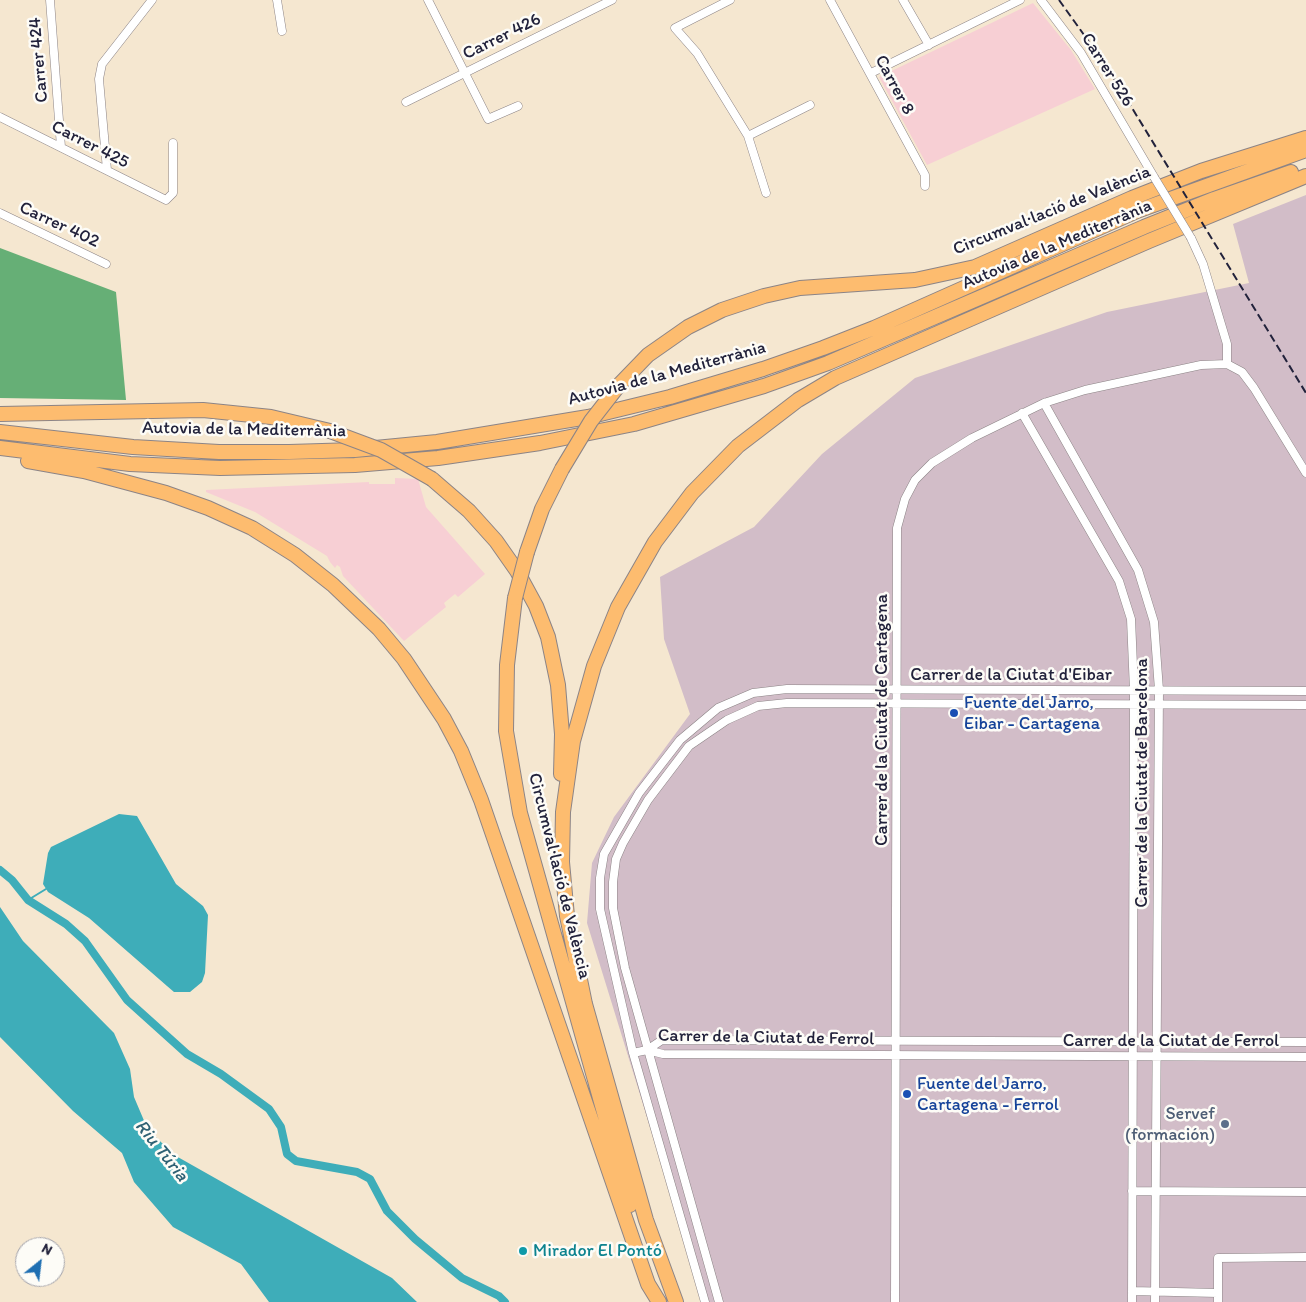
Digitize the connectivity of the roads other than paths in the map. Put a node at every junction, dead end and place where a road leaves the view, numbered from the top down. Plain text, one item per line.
1 (50, 0) edge
2 (152, 0) edge
3 (277, 0) edge
4 (428, 0) edge
5 (612, 0) edge
6 (730, 0) edge
7 (830, 0) edge
8 (903, 0) edge
9 (1020, 0) edge
10 (1041, 0) edge
11 (600, 2) edge
12 (282, 31) dead end
13 (929, 45) junction
14 (464, 72) junction
15 (871, 73) junction
16 (406, 102) dead end
17 (810, 105) dead end
18 (518, 106) dead end
19 (0, 117) edge
20 (748, 136) junction
21 (1306, 138) edge
22 (173, 143) dead end
23 (62, 147) junction
24 (1306, 150) edge
25 (1306, 167) edge
26 (107, 170) junction
27 (1306, 176) edge
28 (925, 186) dead end
29 (766, 193) dead end
30 (0, 213) edge
31 (106, 264) dead end
32 (1227, 364) junction
33 (1044, 403) junction
34 (1022, 413) junction
35 (0, 414) edge
36 (0, 432) edge
37 (0, 448) edge
38 (0, 456) edge
39 (1306, 473) edge
40 (897, 689) junction
41 (1134, 690) junction
42 (1159, 690) junction
43 (1306, 691) edge
44 (897, 704) junction
45 (1134, 704) junction
46 (1158, 705) junction
47 (1306, 705) edge
48 (563, 812) junction
49 (896, 1041) junction
50 (1133, 1041) junction
51 (1156, 1042) junction
52 (1306, 1042) edge
53 (647, 1050) junction
54 (633, 1053) junction
55 (895, 1055) junction
56 (1133, 1056) junction
57 (1156, 1056) junction
58 (1306, 1057) edge
59 (1132, 1191) junction
60 (1155, 1191) junction
61 (1306, 1192) edge
62 (1306, 1256) edge
63 (1132, 1292) junction
64 (1155, 1292) junction
65 (1218, 1293) junction
66 (658, 1302) edge
67 (676, 1302) edge
68 (705, 1302) edge
69 (719, 1302) edge
70 (894, 1302) edge
71 (1132, 1302) edge
72 (1155, 1302) edge
73 (1218, 1302) edge

1 - 23 street, Carrer 424
2 - 26 street
3 - 12 street
4 - 14 street
5 - 11 street, Carrer 426
6 - 20 street
7 - 15 street, Carrer 8
8 - 13 street
9 - 13 street
10 - 32 street, Carrer 526, bridge
11 - 14 street, Carrer 426
13 - 15 street
14 - 16 street, Carrer 426
14 - 18 street
15 - 28 street, Carrer 8
17 - 20 street
19 - 23 street, Carrer 425
20 - 29 street
21 - 66 highway, Circumval·lació de València, bridge
22 - 26 street, Carrer 425
23 - 26 street, Carrer 425
24 - 36 highway, Autovia de la Mediterrània
25 - 37 highway, Autovia de la Mediterrània
27 - 48 highway, Circumval·lació de València
30 - 31 street, Carrer 402
32 - 33 street, Carrer de la Ciutat de Cartagena
32 - 39 street
33 - 34 street, Carrer de la Ciutat de Cartagena
33 - 42 street, Carrer de la Ciutat de Barcelona
34 - 40 street, Carrer de la Ciutat de Cartagena
34 - 41 street, Carrer de la Ciutat de Barcelona
35 - 48 highway, bridge
38 - 66 highway
40 - 41 street, Carrer de la Ciutat d'Eibar
40 - 44 street, Carrer de la Ciutat de Cartagena
40 - 54 street, Carrer de la Ciutat d'Eibar
41 - 42 street, Carrer de la Ciutat d'Eibar
41 - 45 street, Carrer de la Ciutat de Barcelona
42 - 43 street, Carrer de la Ciutat d'Eibar
42 - 46 street, Carrer de la Ciutat de Barcelona
44 - 45 street, Carrer de la Ciutat d'Eibar
44 - 49 street, Carrer de la Ciutat de Cartagena
44 - 53 street, Carrer de la Ciutat d'Eibar
45 - 46 street, Carrer de la Ciutat d'Eibar
45 - 50 street, Carrer de la Ciutat de Barcelona
46 - 47 street, Carrer de la Ciutat d'Eibar
46 - 51 street, Carrer de la Ciutat de Barcelona
48 - 67 highway, Circumval·lació de València
49 - 50 street, Carrer de la Ciutat de Ferrol
49 - 53 street, Carrer de la Ciutat de Ferrol
49 - 55 street, Carrer de la Ciutat de Cartagena
50 - 51 street, Carrer de la Ciutat de Ferrol
50 - 56 street, Carrer de la Ciutat de Barcelona
51 - 52 street, Carrer de la Ciutat de Ferrol
51 - 57 street, Carrer de la Ciutat de Barcelona
53 - 54 street
53 - 55 street, Carrer de la Ciutat de Ferrol
53 - 69 street, Carrer de la Ciutat d'Eibar
54 - 68 street, Carrer de la Ciutat d'Eibar
55 - 56 street, Carrer de la Ciutat de Ferrol
55 - 70 street, Carrer de la Ciutat de Cartagena
56 - 57 street, Carrer de la Ciutat de Ferrol
56 - 59 street, Carrer de la Ciutat de Barcelona
57 - 58 street, Carrer de la Ciutat de Ferrol
57 - 60 street, Carrer de la Ciutat de Barcelona
59 - 60 street
59 - 63 street, Carrer de la Ciutat de Barcelona
60 - 61 street
60 - 64 street, Carrer de la Ciutat de Barcelona
62 - 65 street
63 - 64 street
63 - 71 street, Carrer de la Ciutat de Barcelona
64 - 65 street
64 - 72 street, Carrer de la Ciutat de Barcelona
65 - 73 street

